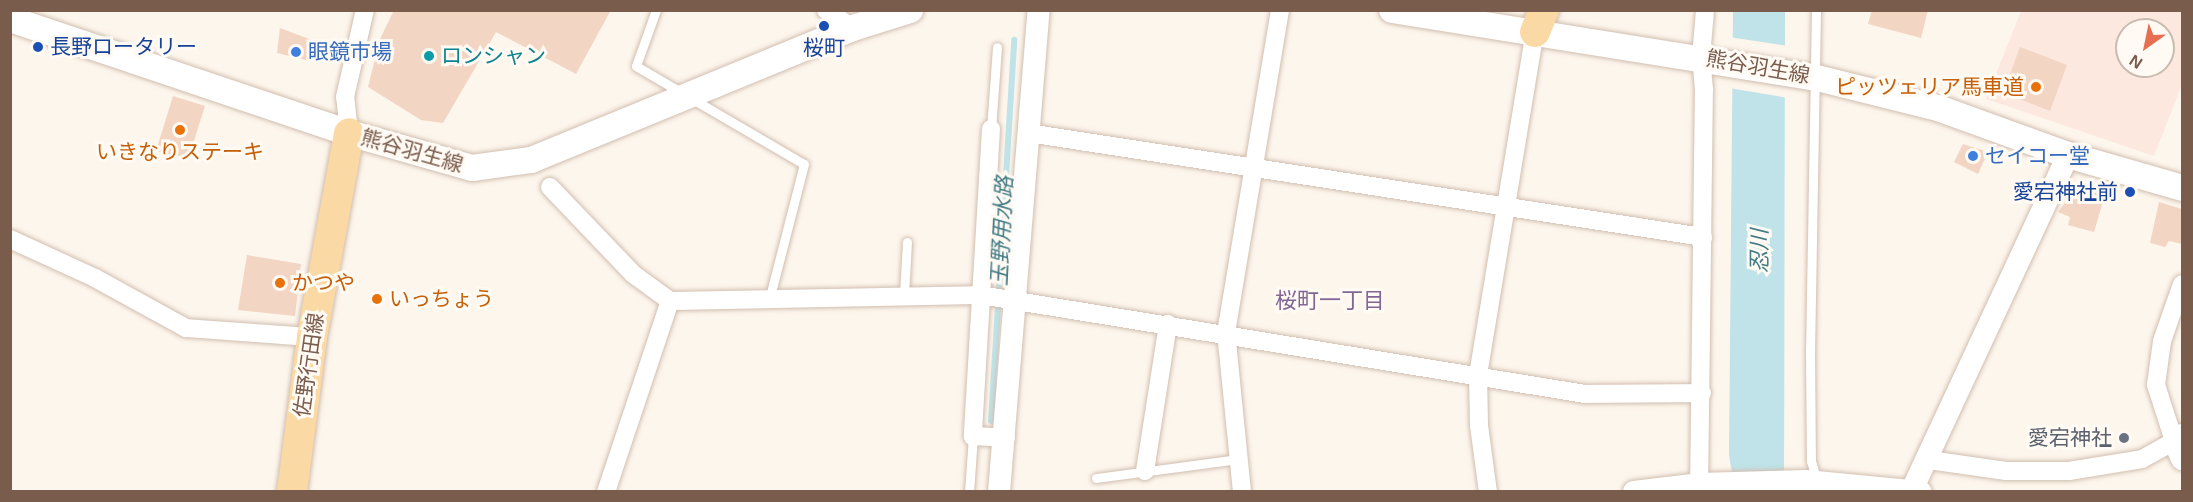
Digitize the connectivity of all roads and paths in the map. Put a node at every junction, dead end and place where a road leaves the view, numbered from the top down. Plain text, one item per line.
1 (365, 10) edge
2 (656, 10) edge
3 (826, 10) edge
4 (910, 10) edge
5 (1039, 10) edge
6 (1280, 10) edge
7 (1392, 10) edge
8 (1705, 10) edge
9 (1816, 10) edge
10 (10, 19) edge
11 (1539, 21) edge
12 (853, 28) junction
13 (997, 47) dead end
14 (1707, 58) junction
15 (1813, 77) junction
16 (686, 96) junction
17 (991, 129) joint
18 (349, 133) junction
19 (1028, 133) junction
20 (2068, 155) junction
21 (1254, 168) junction
22 (549, 187) dead end
23 (2182, 188) edge
24 (1506, 206) junction
25 (1702, 237) junction
26 (10, 239) edge
27 (907, 242) dead end
28 (2182, 284) edge
29 (904, 294) junction
30 (984, 295) junction
31 (769, 300) junction
32 (1011, 300) junction
33 (670, 301) junction
34 (1168, 324) junction
35 (1226, 333) junction
36 (312, 337) junction
37 (1478, 375) junction
38 (1702, 393) junction
39 (973, 435) junction
40 (1006, 438) junction
41 (2180, 445) edge
42 (1238, 459) junction
43 (1929, 460) junction
44 (1145, 471) junction
45 (1096, 478) dead end
46 (1814, 485) edge
47 (1702, 486) edge
48 (1916, 491) edge
49 (292, 492) edge
50 (606, 492) edge
51 (969, 492) edge
52 (999, 492) edge
53 (1242, 492) edge
54 (1488, 492) edge
55 (1634, 492) edge

1 - 18 street
2 - 16 lane
3 - 12 street
4 - 12 main road, 熊谷羽生線
5 - 19 street
6 - 21 street
7 - 11 main road, 熊谷羽生線
8 - 14 street
9 - 15 lane
10 - 18 main road, 熊谷羽生線
11 - 14 main road, 熊谷羽生線
11 - 24 street
12 - 16 main road, 熊谷羽生線
13 - 17 lane
14 - 15 main road, 熊谷羽生線
14 - 25 street
15 - 20 main road, 熊谷羽生線
15 - 46 lane
16 - 18 main road, 熊谷羽生線
16 - 31 lane
17 - 30 street
18 - 36 main road, 佐野行田線
19 - 21 street
19 - 32 street
20 - 23 main road, 熊谷羽生線
20 - 43 street
21 - 24 street
21 - 35 street
22 - 33 street
24 - 25 street
24 - 37 street
25 - 38 street
26 - 36 street
27 - 29 lane
28 - 41 street
29 - 30 street
29 - 31 street
30 - 32 street
30 - 39 street
31 - 33 street
32 - 34 street
32 - 40 street
33 - 50 street
34 - 35 street
34 - 44 street
35 - 37 street
35 - 42 street
36 - 49 main road, 佐野行田線
37 - 38 street
37 - 54 street
38 - 47 street
39 - 40 street
39 - 51 lane
40 - 52 street
41 - 43 street
42 - 44 lane
42 - 53 street
43 - 48 street
44 - 45 lane
46 - 47 street
46 - 48 street
47 - 55 street

